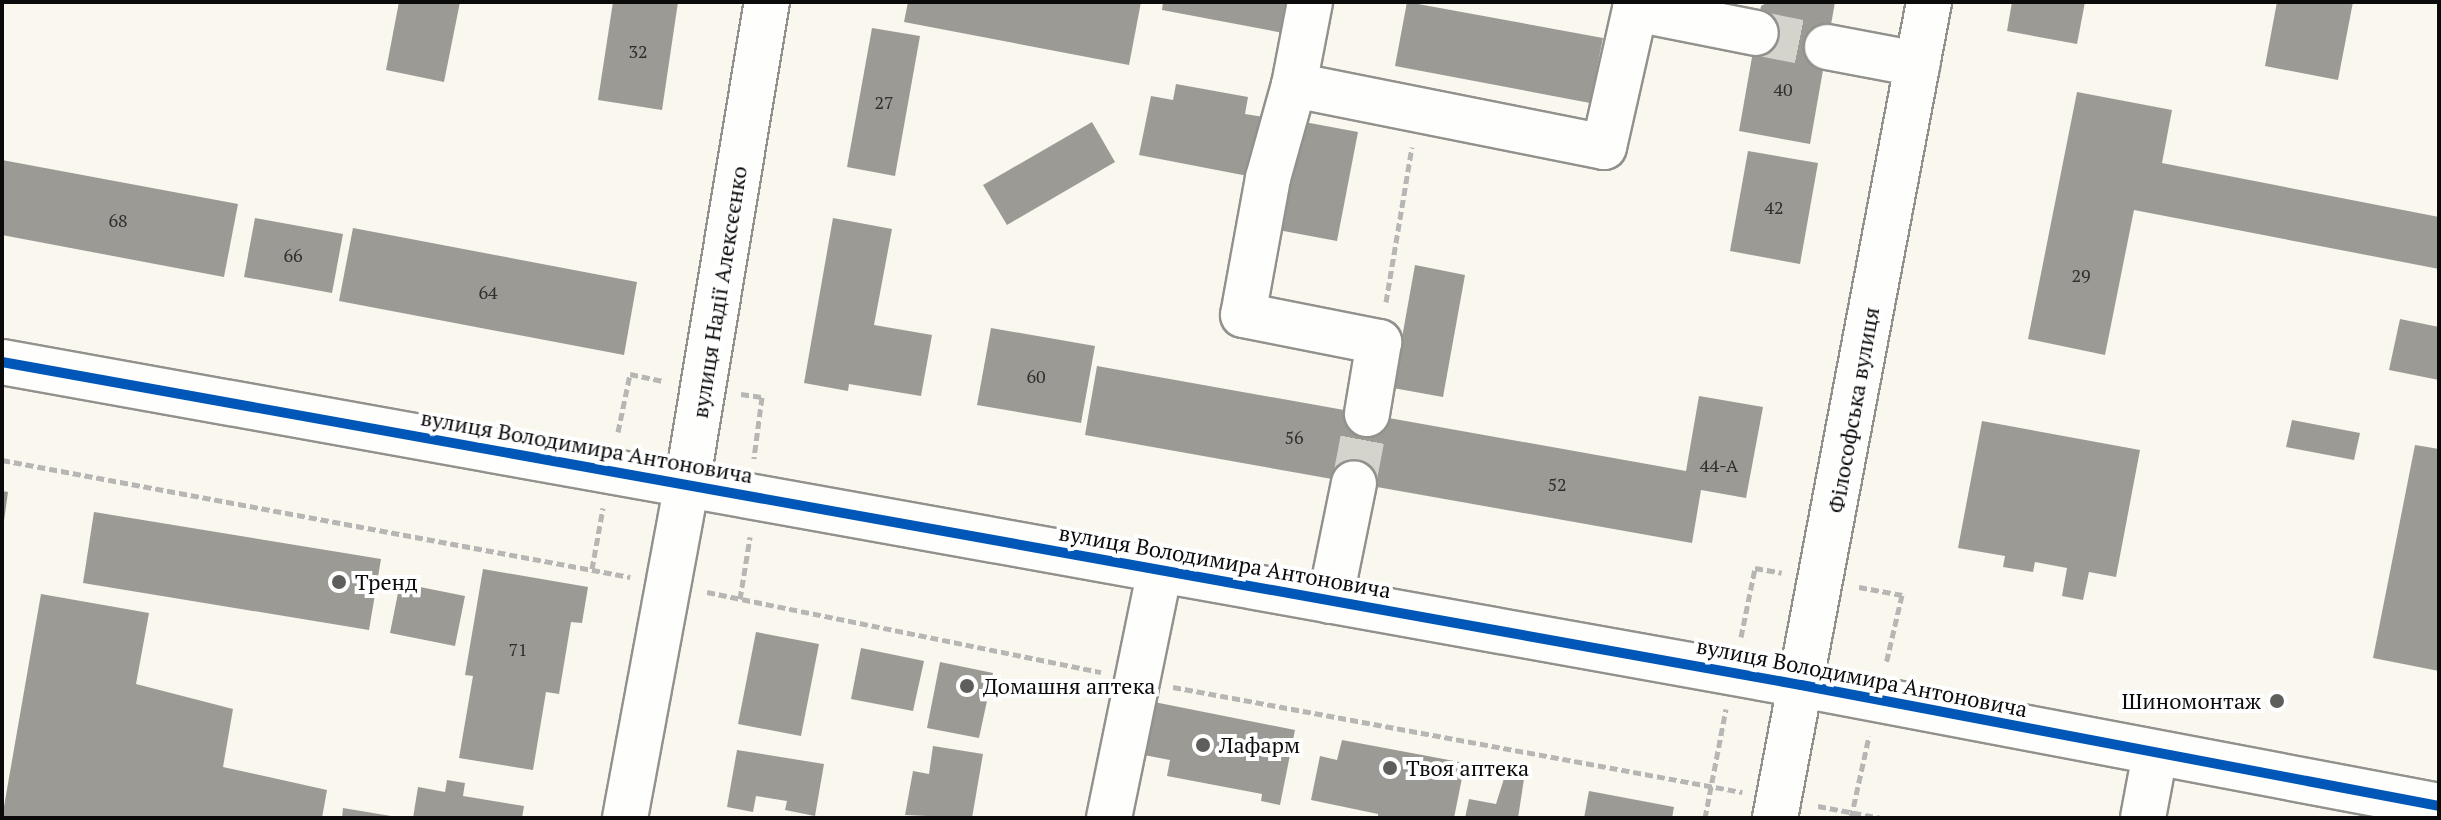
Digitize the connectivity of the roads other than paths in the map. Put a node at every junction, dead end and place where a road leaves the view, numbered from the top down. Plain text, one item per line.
1 (767, 2) edge
2 (1310, 2) edge
3 (1929, 2) edge
4 (1756, 33) tunnel mouth
5 (1827, 47) tunnel mouth
6 (1917, 64) junction
7 (1294, 85) junction
8 (2, 362) edge
9 (1367, 414) tunnel mouth
10 (1354, 483) tunnel mouth
11 (687, 484) junction
12 (1160, 570) junction
13 (1330, 601) junction
14 (1801, 685) junction
15 (2155, 754) junction
16 (2309, 801) edge
17 (2439, 806) edge
18 (1776, 808) edge
19 (625, 818) edge
20 (1109, 818) edge
21 (2143, 818) edge

1 - 11 street, вулиця Надії Алексєєнко
2 - 7 street
3 - 6 street, Філософська вулиця
4 - 7 street
5 - 6 street
6 - 14 street, Філософська вулиця
7 - 9 street
8 - 11 street, вулиця Володимира Антоновича
10 - 13 street
11 - 12 street, вулиця Володимира Антоновича
11 - 19 street, вулиця Надії Алексєєнко
12 - 13 street, вулиця Володимира Антоновича
12 - 20 street
13 - 14 street, вулиця Володимира Антоновича
14 - 15 street, вулиця Володимира Антоновича
14 - 18 street, Філософська вулиця
15 - 16 street, вулиця Володимира Антоновича
15 - 21 street
16 - 17 street, вулиця Володимира Антоновича

